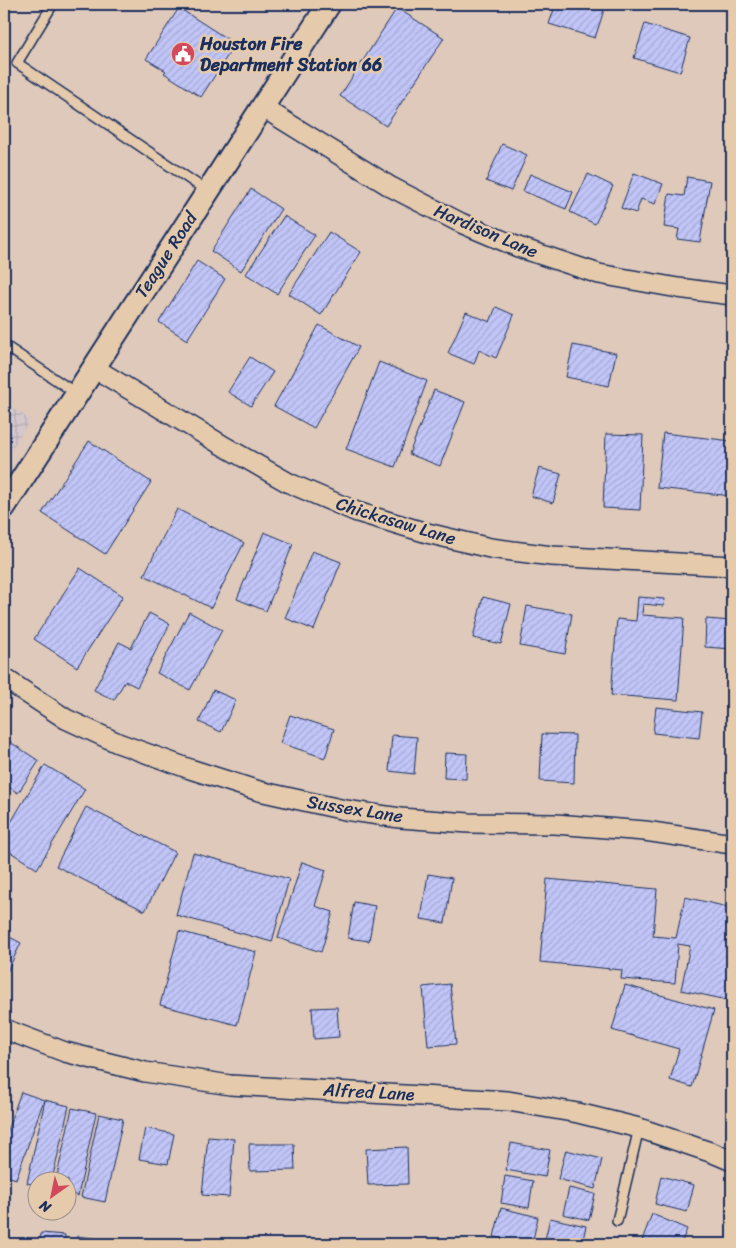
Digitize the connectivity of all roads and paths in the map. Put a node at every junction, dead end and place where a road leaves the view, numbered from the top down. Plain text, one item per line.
1 (53, 4) edge
2 (329, 4) edge
3 (262, 106) junction
4 (208, 191) junction
5 (732, 295) edge
6 (4, 345) edge
7 (94, 368) junction
8 (77, 394) junction
9 (4, 507) edge
10 (732, 566) edge
11 (4, 678) edge
12 (732, 844) edge
13 (4, 1029) edge
14 (639, 1128) junction
15 (732, 1161) edge
16 (617, 1221) dead end

1 - 4 lane
2 - 3 street, Teague Road
3 - 4 street, Teague Road
3 - 5 street, Hardison Lane
4 - 7 street, Teague Road
6 - 8 lane
7 - 8 street, Teague Road
7 - 10 street, Chickasaw Lane
8 - 9 street, Teague Road
11 - 12 street, Sussex Lane
13 - 14 street, Alfred Lane
14 - 15 street, Alfred Lane
14 - 16 lane

